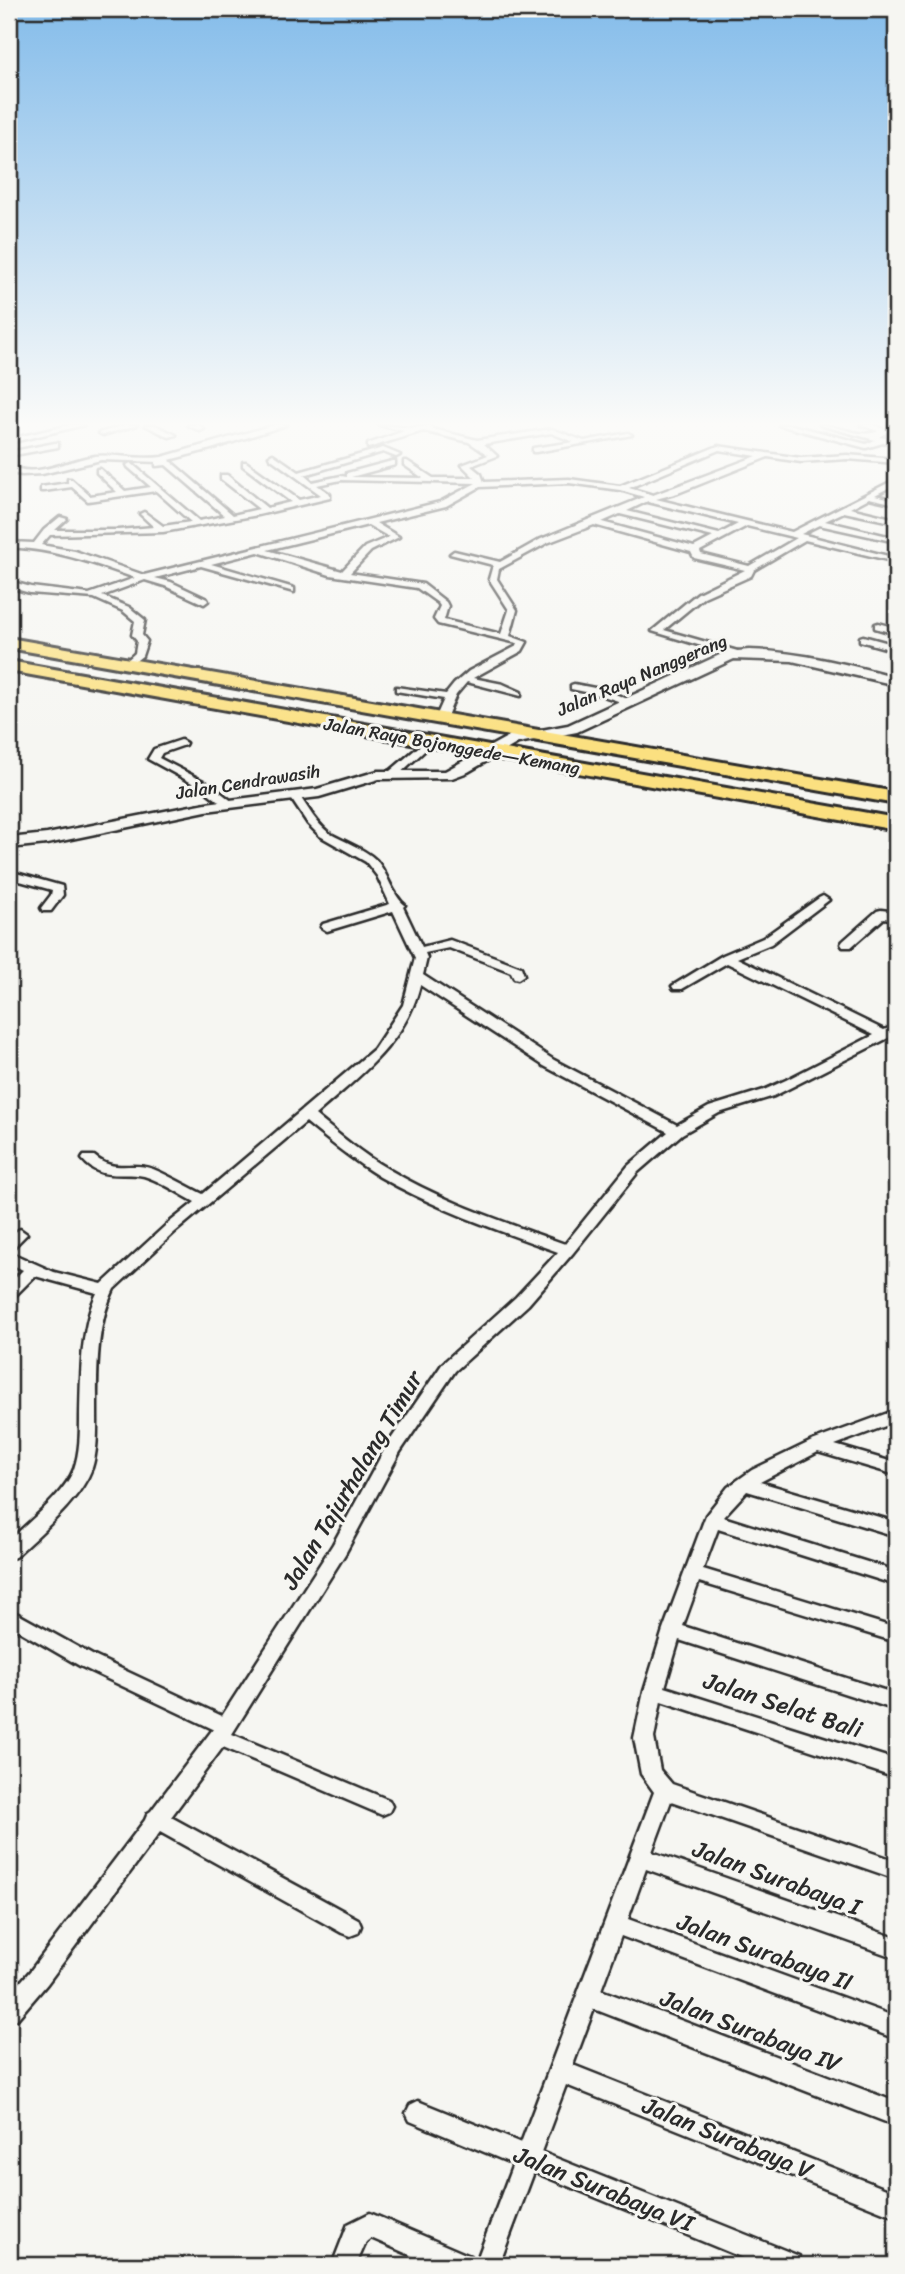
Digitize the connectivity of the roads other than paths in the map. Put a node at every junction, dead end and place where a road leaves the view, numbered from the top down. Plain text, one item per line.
1 (79, 531) edge
2 (140, 531) edge
3 (330, 531) edge
4 (384, 531) edge
5 (570, 531) edge
6 (627, 531) edge
7 (699, 531) edge
8 (732, 531) edge
9 (778, 531) edge
10 (800, 531) edge
11 (858, 531) edge
12 (47, 532) joint
13 (122, 532) joint
14 (82, 534) junction
15 (793, 535) junction
16 (722, 537) junction
17 (803, 538) junction
18 (896, 540) edge
19 (11, 546) edge
20 (36, 546) junction
21 (256, 549) junction
22 (695, 550) junction
23 (454, 554) dead end
24 (896, 560) edge
25 (199, 563) junction
26 (499, 564) junction
27 (750, 569) junction
28 (345, 573) junction
29 (144, 578) junction
30 (10, 586) edge
31 (291, 590) dead end
32 (96, 596) junction
33 (204, 601) dead end
34 (878, 626) dead end
35 (896, 631) edge
36 (505, 636) junction
37 (863, 639) dead end
38 (9, 643) edge
39 (896, 648) edge
40 (738, 654) junction
41 (128, 664) junction
42 (9, 666) edge
43 (187, 674) junction
44 (466, 679) junction
45 (896, 681) edge
46 (574, 687) dead end
47 (399, 689) dead end
48 (160, 693) junction
49 (518, 694) dead end
50 (449, 697) junction
51 (630, 702) junction
52 (440, 719) junction
53 (530, 735) junction
54 (429, 741) junction
55 (181, 743) dead end
56 (488, 753) junction
57 (394, 773) junction
58 (295, 797) junction
59 (896, 798) edge
60 (229, 804) junction
61 (896, 824) edge
62 (10, 844) edge
63 (9, 874) edge
64 (823, 901) dead end
65 (399, 905) junction
66 (47, 908) dead end
67 (896, 916) edge
68 (327, 927) dead end
69 (847, 944) dead end
70 (419, 951) junction
71 (727, 958) junction
72 (519, 975) dead end
73 (417, 977) junction
74 (678, 986) dead end
75 (891, 1032) edge
76 (306, 1115) junction
77 (677, 1131) junction
78 (89, 1159) dead end
79 (205, 1201) junction
80 (568, 1250) junction
81 (9, 1257) edge
82 (33, 1269) junction
83 (105, 1290) junction
84 (9, 1293) edge
85 (896, 1416) edge
86 (819, 1446) junction
87 (896, 1469) edge
88 (744, 1484) junction
89 (712, 1520) junction
90 (896, 1529) edge
91 (9, 1552) edge
92 (693, 1573) junction
93 (896, 1578) edge
94 (9, 1616) edge
95 (672, 1630) junction
96 (896, 1635) edge
97 (654, 1691) junction
98 (896, 1702) edge
99 (222, 1731) junction
100 (896, 1769) edge
101 (664, 1790) junction
102 (382, 1806) dead end
103 (155, 1819) junction
104 (640, 1857) junction
105 (896, 1870) edge
106 (615, 1924) junction
107 (350, 1926) dead end
108 (896, 1948) edge
109 (587, 1996) junction
110 (9, 2011) edge
111 (896, 2028) edge
112 (559, 2071) junction
113 (418, 2113) dead end
114 (896, 2114) edge
115 (528, 2157) junction
116 (896, 2205) edge
117 (344, 2265) edge
118 (461, 2265) edge
119 (487, 2265) edge
120 (790, 2265) edge

1 - 14 street
2 - 13 street
3 - 21 street
4 - 28 street
5 - 26 street
6 - 22 street
7 - 16 street
8 - 16 street
9 - 15 street
10 - 15 street
11 - 18 street
12 - 14 street
12 - 20 street
13 - 14 street
15 - 17 street
16 - 22 street
17 - 24 street
17 - 27 street
19 - 20 street
20 - 29 street
21 - 25 street
21 - 28 street
22 - 27 street
23 - 26 street
25 - 29 street
25 - 31 street
26 - 36 street
27 - 40 street
28 - 36 street
29 - 32 street
29 - 33 street
30 - 32 street
32 - 41 street
34 - 35 street
36 - 44 street
37 - 39 street
38 - 41 highway, Jalan Raya Bojonggede—Kemang
40 - 45 street, Jalan Raya Nanggerang
40 - 51 street, Jalan Raya Nanggerang
41 - 43 highway, Jalan Raya Bojonggede—Kemang
42 - 48 highway, Jalan Raya Bojonggede—Kemang
43 - 48 highway
43 - 52 highway, Jalan Raya Bojonggede—Kemang
44 - 49 street
44 - 50 street
46 - 51 street
47 - 50 street
48 - 54 highway, Jalan Raya Bojonggede—Kemang
50 - 52 street
51 - 53 street, Jalan Raya Nanggerang
52 - 53 highway, Jalan Raya Bojonggede—Kemang
53 - 56 street, Jalan Raya Nanggerang
53 - 59 highway, Jalan Raya Bojonggede—Kemang
54 - 56 highway, Jalan Raya Bojonggede—Kemang
54 - 57 street
55 - 60 street
56 - 57 street, Jalan Cendrawasih
56 - 61 highway, Jalan Raya Bojonggede—Kemang
57 - 58 street, Jalan Cendrawasih
58 - 60 street, Jalan Cendrawasih
58 - 65 street
60 - 62 street, Jalan Cendrawasih
63 - 66 street
64 - 71 street
65 - 68 street
65 - 70 street
67 - 69 street
70 - 72 street
70 - 73 street
71 - 74 street
71 - 75 street
73 - 76 street
73 - 77 street
75 - 77 street, Jalan Tajurhalang Timur
76 - 79 street
76 - 80 street
77 - 80 street, Jalan Tajurhalang Timur
78 - 79 street
79 - 83 street
80 - 99 street, Jalan Tajurhalang Timur
81 - 82 street
82 - 83 street
82 - 84 street
83 - 91 street
85 - 86 street
86 - 87 street
86 - 88 street
88 - 89 street
88 - 90 street
89 - 92 street
89 - 93 street
92 - 95 street
92 - 96 street
94 - 99 street
95 - 97 street
95 - 98 street
97 - 100 street, Jalan Selat Bali
97 - 101 street
99 - 102 street
99 - 103 street, Jalan Tajurhalang Timur
101 - 104 street
101 - 105 street, Jalan Surabaya I
103 - 107 street
103 - 110 street, Jalan Tajurhalang Timur
104 - 106 street
104 - 108 street, Jalan Surabaya I
106 - 109 street
106 - 111 street, Jalan Surabaya II
109 - 112 street
109 - 114 street, Jalan Surabaya IV
112 - 115 street
112 - 116 street, Jalan Surabaya V
113 - 115 street, Jalan Surabaya VI
115 - 119 street
115 - 120 street, Jalan Surabaya VI
117 - 118 street

